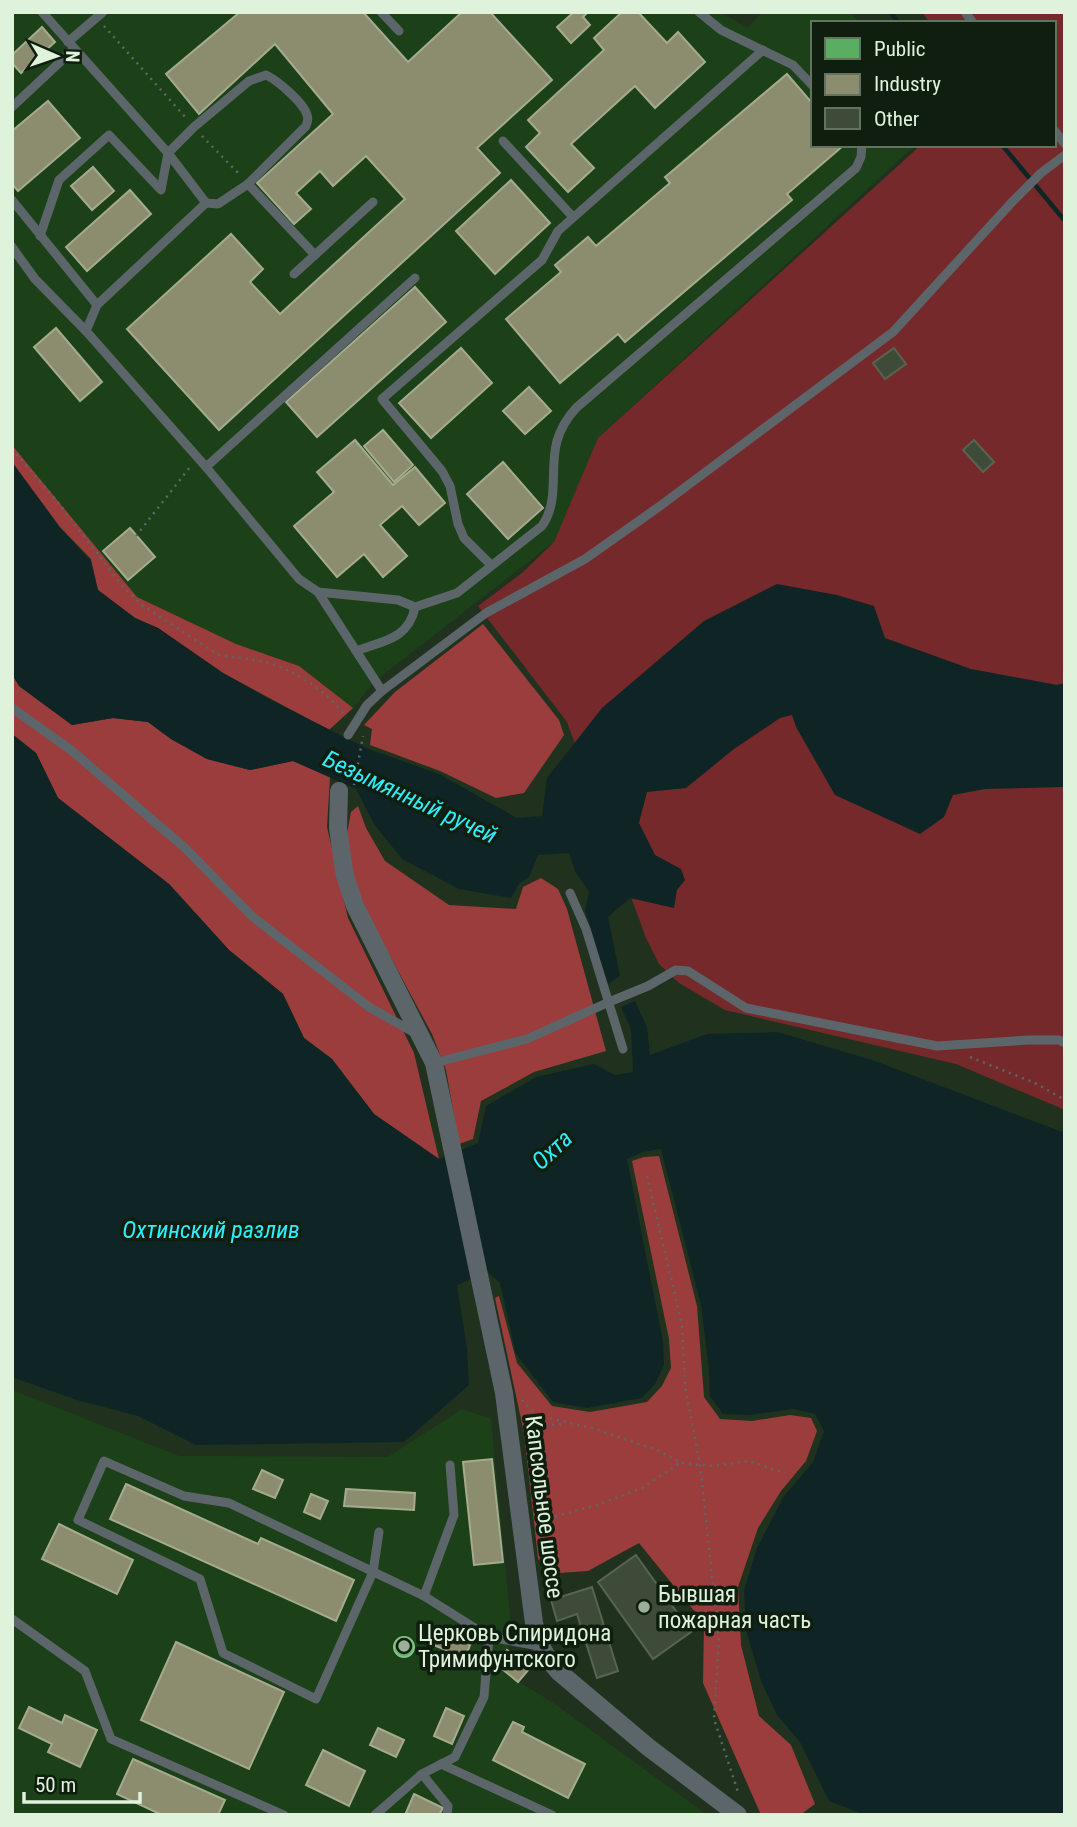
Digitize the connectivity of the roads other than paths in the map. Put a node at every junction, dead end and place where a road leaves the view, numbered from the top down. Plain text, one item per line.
1 (42, 12) edge
2 (381, 12) edge
3 (699, 12) edge
4 (100, 15) edge
5 (399, 32) dead end
6 (71, 46) junction
7 (763, 50) junction
8 (811, 84) edge
9 (12, 107) edge
10 (503, 141) dead end
11 (862, 147) edge
12 (168, 153) junction
13 (1065, 155) edge
14 (248, 184) junction
15 (12, 200) edge
16 (373, 202) dead end
17 (206, 203) junction
18 (573, 217) junction
19 (40, 236) junction
20 (12, 247) edge
21 (315, 255) junction
22 (294, 274) dead end
23 (415, 278) dead end
24 (97, 305) junction
25 (86, 331) junction
26 (206, 467) junction
27 (491, 565) junction
28 (318, 592) junction
29 (415, 607) junction
30 (356, 651) junction
31 (382, 691) junction
32 (12, 708) edge
33 (348, 735) dead end
34 (346, 790) road end
35 (570, 893) dead end
36 (609, 1002) junction
37 (422, 1037) junction
38 (1065, 1042) edge
39 (622, 1049) dead end
40 (434, 1063) junction
41 (450, 1465) dead end
42 (379, 1532) dead end
43 (373, 1572) junction
44 (424, 1596) junction
45 (12, 1619) edge
46 (489, 1637) junction
47 (540, 1646) junction
48 (441, 1764) junction
49 (422, 1774) junction
50 (740, 1809) edge
51 (284, 1815) edge
52 (375, 1815) edge
53 (447, 1815) edge
54 (552, 1815) edge

1 - 6 lane
2 - 5 lane
3 - 7 lane
4 - 6 lane
6 - 9 lane
6 - 12 lane
7 - 8 lane
7 - 18 lane
10 - 18 lane
11 - 27 lane
12 - 14 lane
12 - 17 lane
12 - 19 lane
13 - 31 lane
14 - 17 lane
14 - 21 lane
15 - 19 lane
16 - 21 lane
17 - 24 lane
18 - 27 lane
19 - 24 lane
20 - 25 lane
21 - 22 lane
23 - 26 lane
24 - 25 lane
25 - 26 lane
26 - 28 lane
27 - 29 lane
28 - 29 lane
28 - 30 lane
29 - 30 lane
30 - 31 lane
31 - 33 lane
32 - 37 lane
34 - 37 street
35 - 36 lane
36 - 38 lane
36 - 39 lane
36 - 40 lane
37 - 40 street
40 - 47 street, Капсюльное шоссе
41 - 44 lane
42 - 43 lane
43 - 43 lane
43 - 44 lane
44 - 46 lane
45 - 51 lane
46 - 47 lane
46 - 48 lane
47 - 50 street, Капсюльное шоссе
48 - 49 lane
48 - 54 lane
49 - 52 lane
49 - 53 lane

